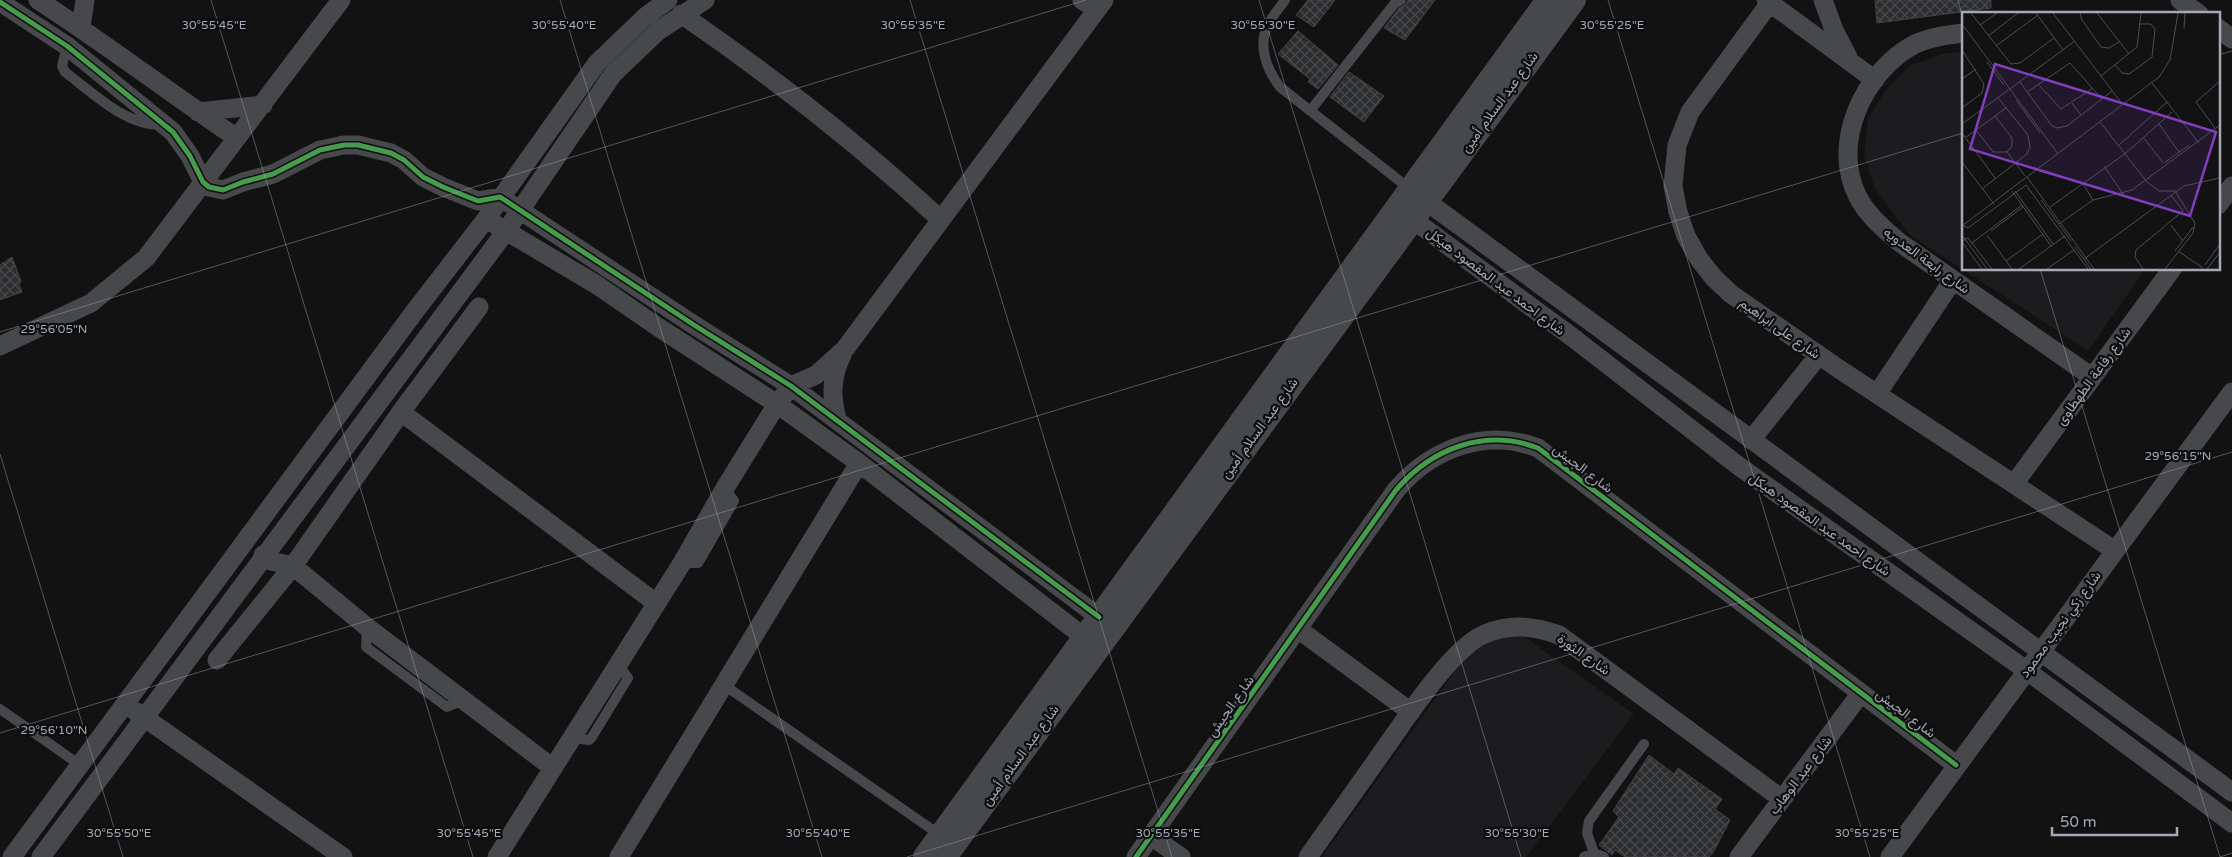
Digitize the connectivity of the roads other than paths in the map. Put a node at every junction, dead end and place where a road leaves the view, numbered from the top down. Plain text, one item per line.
1 (38, 0) edge
2 (85, 0) edge
3 (341, 0) edge
4 (668, 0) edge
5 (705, 0) edge
6 (1285, 0) edge
7 (1401, 0) edge
8 (1548, 0) edge
9 (1574, 0) edge
10 (1823, 0) edge
11 (2180, 0) edge
12 (1769, 1) edge
13 (0, 2) edge
14 (1094, 3) edge
15 (2195, 12) edge
16 (681, 14) junction
17 (81, 28) junction
18 (2220, 30) edge
19 (1962, 32) edge
20 (2232, 39) edge
21 (1851, 62) junction
22 (1875, 80) junction
23 (263, 105) junction
24 (1310, 111) junction
25 (198, 112) junction
26 (237, 138) junction
27 (203, 182) junction
28 (500, 197) junction
29 (478, 201) junction
30 (1411, 204) junction
31 (518, 210) junction
32 (486, 218) junction
33 (941, 220) junction
34 (506, 231) junction
35 (2171, 270) edge
36 (1953, 280) junction
37 (479, 307) dead end
38 (0, 346) edge
39 (845, 350) junction
40 (1819, 355) junction
41 (2092, 376) junction
42 (791, 386) junction
43 (2232, 392) edge
44 (1877, 394) junction
45 (777, 404) junction
46 (401, 412) junction
47 (837, 419) junction
48 (1751, 440) junction
49 (858, 463) junction
50 (2014, 484) junction
51 (276, 538) junction
52 (2114, 550) junction
53 (263, 556) junction
54 (293, 566) junction
55 (656, 603) junction
56 (1098, 618) junction
57 (1298, 630) junction
58 (1084, 637) junction
59 (2040, 651) junction
60 (217, 660) dead end
61 (2026, 670) junction
62 (724, 685) junction
63 (1861, 693) junction
64 (125, 704) junction
65 (0, 710) edge
66 (1411, 712) junction
67 (144, 717) junction
68 (1644, 744) dead end
69 (80, 765) junction
70 (1956, 765) junction
71 (554, 768) junction
72 (2232, 792) edge
73 (1782, 799) junction
74 (2232, 823) edge
75 (1151, 836) junction
76 (943, 849) edge
77 (1594, 856) edge
78 (12, 857) edge
79 (41, 857) edge
80 (343, 857) edge
81 (498, 857) edge
82 (619, 857) edge
83 (1136, 857) edge
84 (1181, 857) edge
85 (1308, 857) edge
86 (1739, 857) edge
87 (1890, 857) edge

1 - 17 street
2 - 17 street
3 - 23 street
4 - 28 street
5 - 16 street
6 - 24 lane
7 - 24 lane
8 - 30 street, شارع عبد السلام أمين
9 - 30 street, شارع عبد السلام أمين
10 - 21 street
11 - 15 street
12 - 21 street
12 - 40 street, شارع على ابراهيم
13 - 27 street
14 - 33 street
16 - 31 street
16 - 33 street
17 - 25 street
18 - 20 street
19 - 22 street, شارع رابعة العدويه
21 - 22 street
22 - 36 street, شارع رابعة العدويه
23 - 25 street
23 - 26 street
24 - 30 lane
25 - 26 street
26 - 27 street
27 - 29 street
27 - 38 street
28 - 29 street
28 - 31 street
28 - 32 street
29 - 32 street
30 - 48 street, شارع احمد عبد المقصود هيكل
30 - 56 street, شارع عبد السلام أمين
30 - 61 street, شارع احمد عبد المقصود هيكل
30 - 76 street, شارع عبد السلام أمين
31 - 34 street
31 - 42 street
32 - 34 street
32 - 64 street
33 - 39 street
34 - 45 street
34 - 51 street
35 - 41 street, شارع رفاعة الطهطاوى
36 - 41 street, شارع رابعة العدويه
36 - 44 street
37 - 46 street
39 - 42 street
39 - 47 street
40 - 44 street, شارع على ابراهيم
40 - 48 street
41 - 50 street, شارع رفاعة الطهطاوى
42 - 45 street
42 - 47 street
43 - 52 street, شارع زكي نجيب محمود
44 - 50 street, شارع على ابراهيم
45 - 49 street
45 - 55 street
46 - 54 street
46 - 55 street
47 - 56 street
48 - 59 street, شارع احمد عبد المقصود هيكل
49 - 58 street
49 - 62 street
50 - 52 street, شارع على ابراهيم
51 - 53 street
51 - 54 street
52 - 59 street, شارع زكي نجيب محمود
53 - 54 street
53 - 67 street
54 - 60 street
54 - 71 street
55 - 71 street
56 - 58 street, شارع عبد السلام أمين
57 - 63 street, شارع الجيش
57 - 66 street
57 - 75 street, شارع الجيش
58 - 76 street, شارع عبد السلام أمين
59 - 61 street, شارع زكي نجيب محمود
59 - 72 street, شارع احمد عبد المقصود هيكل
61 - 70 street, شارع زكي نجيب محمود
61 - 74 street, شارع احمد عبد المقصود هيكل
62 - 76 lane
62 - 82 street
63 - 70 street, شارع الجيش
63 - 73 street, شارع عبد الوهاب
64 - 67 street
64 - 69 street
65 - 69 lane
66 - 73 street, شارع الثورة
66 - 85 street, شارع الثورة
67 - 79 street
67 - 80 street
68 - 77 lane
69 - 78 street
70 - 87 street, شارع زكي نجيب محمود
71 - 81 street
73 - 86 street, شارع عبد الوهاب
75 - 83 street, شارع الجيش
75 - 84 street

